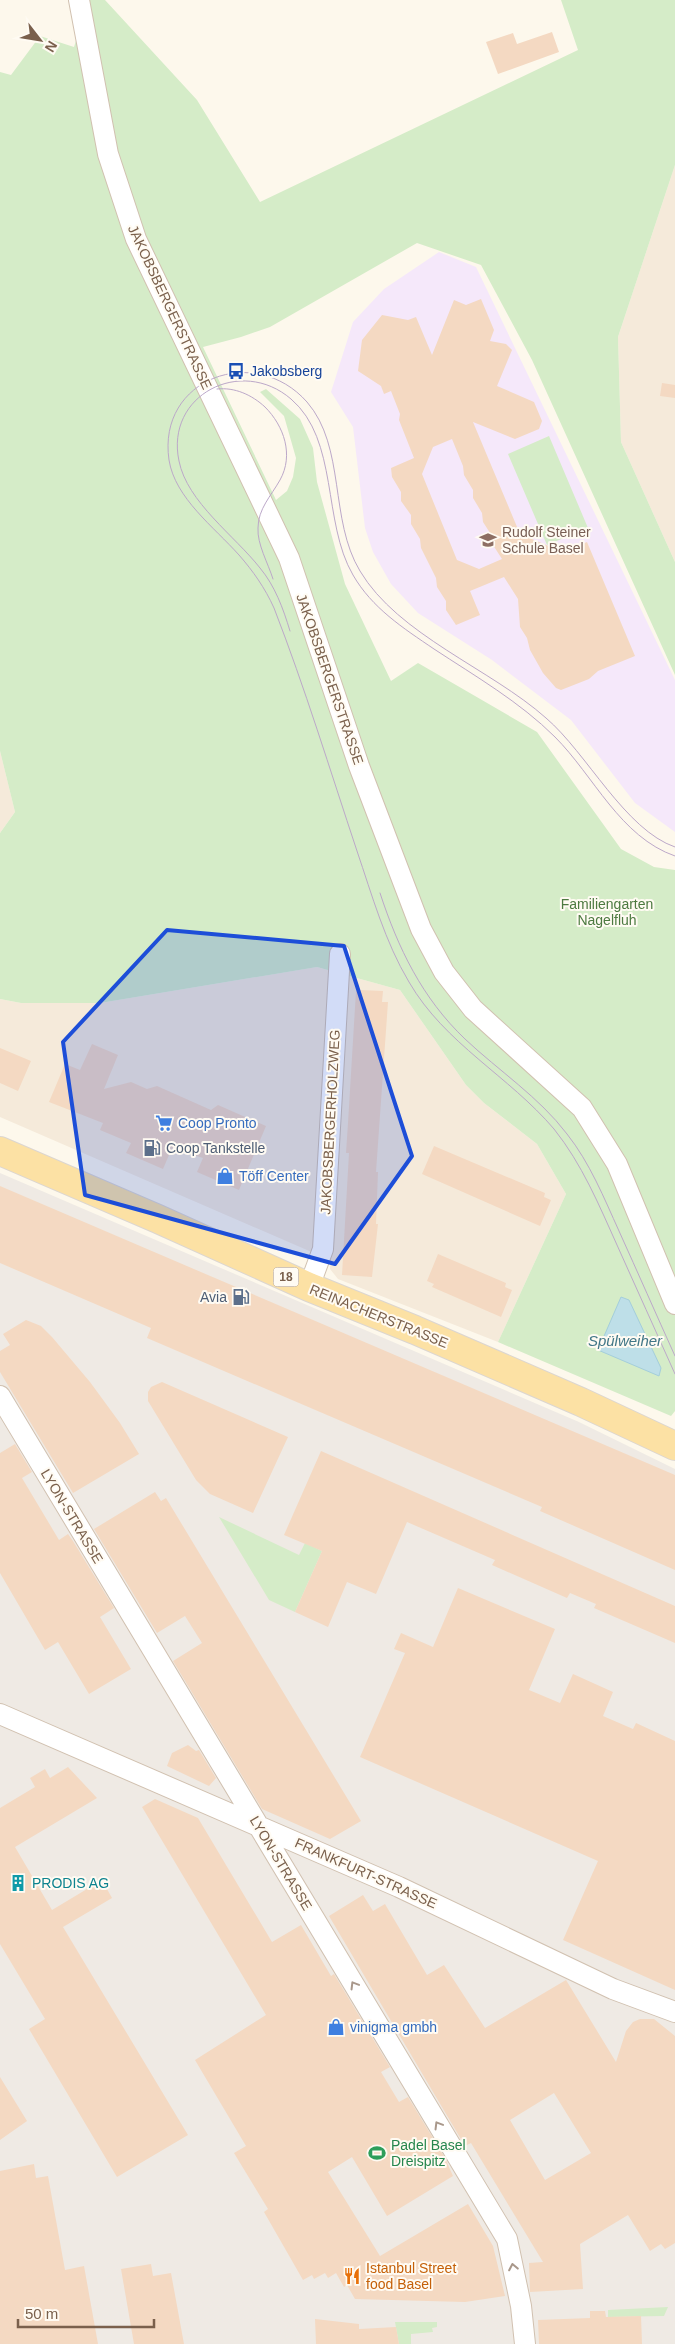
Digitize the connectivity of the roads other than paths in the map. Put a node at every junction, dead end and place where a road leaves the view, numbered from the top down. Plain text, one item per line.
1 (79, 0) edge
2 (340, 954) dead end
3 (0, 1151) edge
4 (309, 1287) junction
5 (675, 1304) edge
6 (0, 1396) edge
7 (675, 1446) edge
8 (0, 1714) edge
9 (259, 1827) junction
10 (675, 2012) edge
11 (525, 2344) edge

1 - 5 street, JAKOBSBERGERSTRASSE
2 - 4 street, JAKOBSBERGERHOLZWEG
3 - 4 main road, REINACHERSTRASSE / 18
4 - 7 main road, REINACHERSTRASSE / 18
6 - 9 street, LYON-STRASSE
8 - 9 street, FRANKFURT-STRASSE
9 - 10 street, FRANKFURT-STRASSE
11 -> 9 street, LYON-STRASSE

